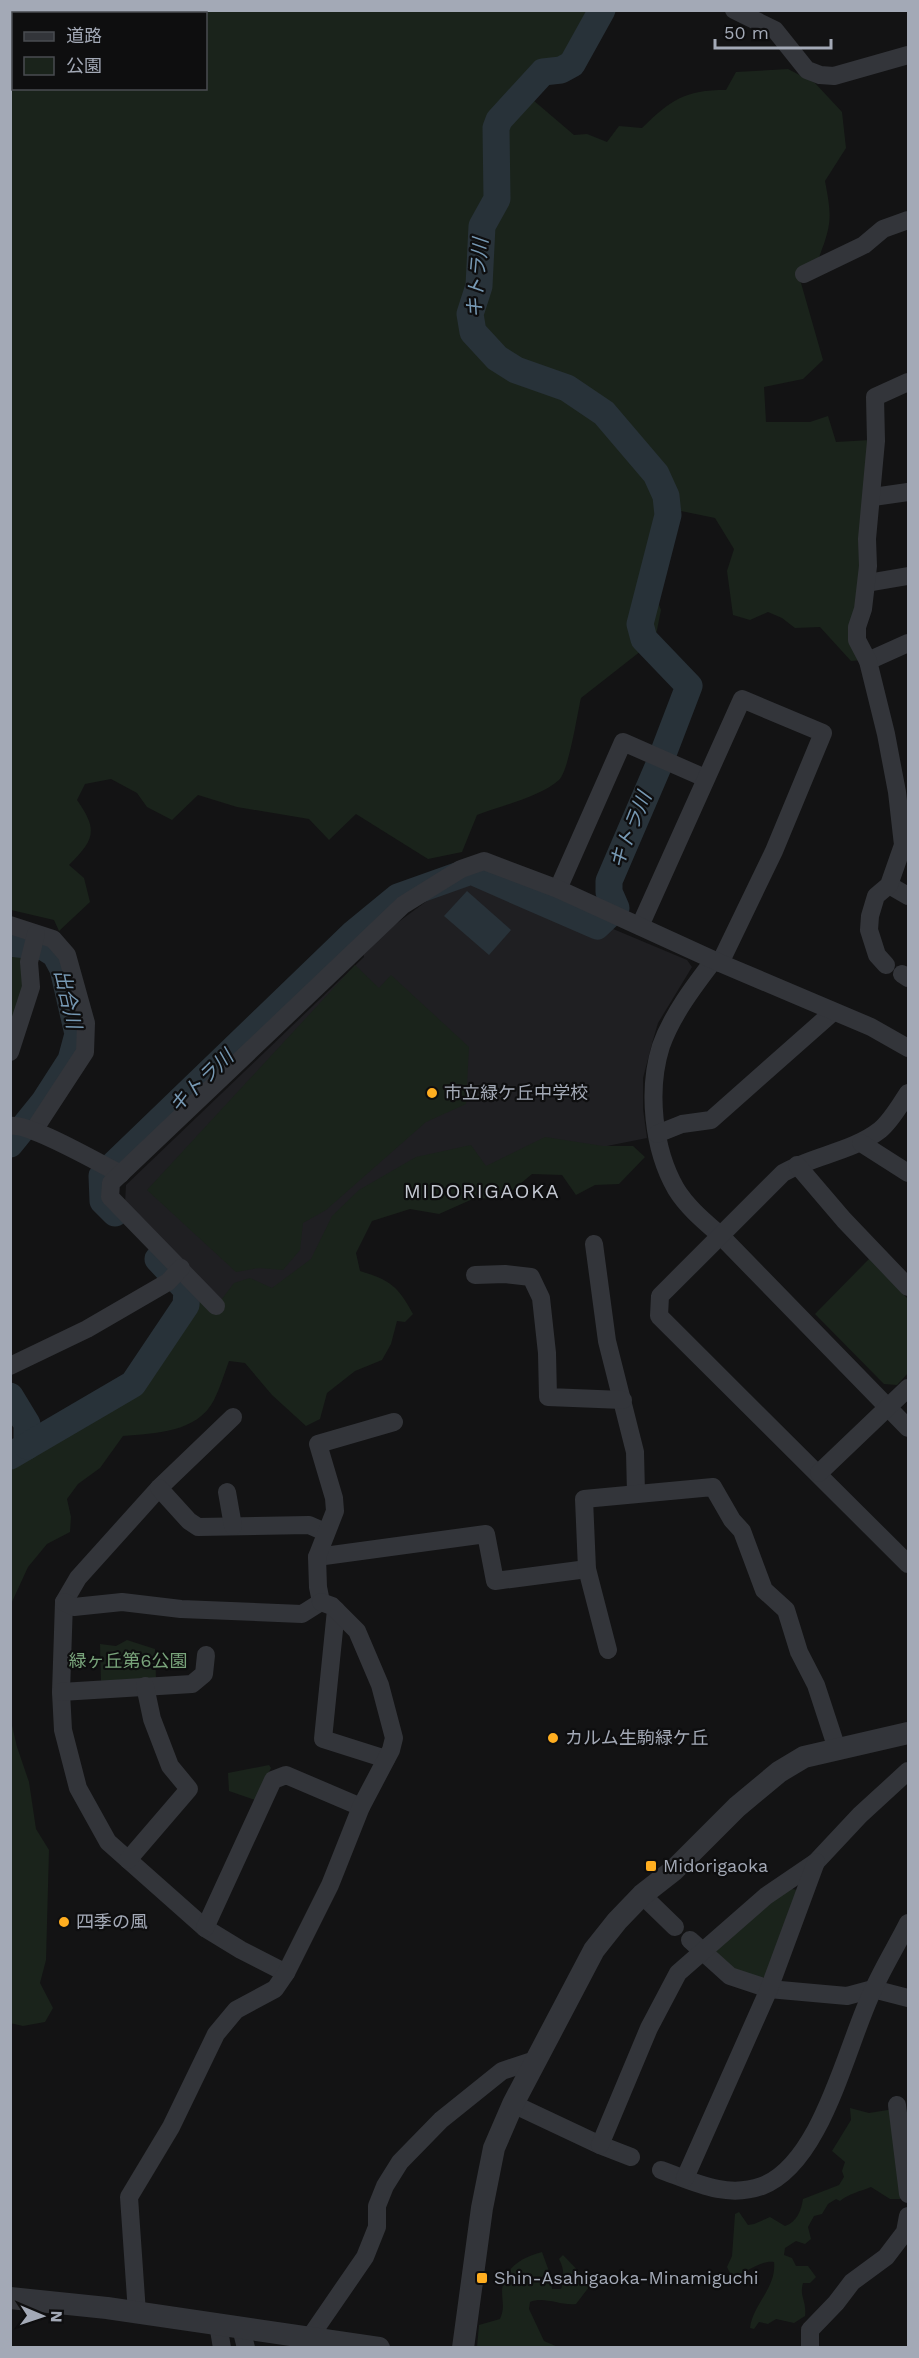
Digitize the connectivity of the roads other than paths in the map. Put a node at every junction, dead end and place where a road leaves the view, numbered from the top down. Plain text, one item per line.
1 (734, 10) edge
2 (909, 55) edge
3 (909, 220) edge
4 (804, 274) dead end
5 (909, 382) edge
6 (909, 492) edge
7 (873, 497) junction
8 (909, 576) edge
9 (867, 583) junction
10 (909, 643) edge
11 (868, 662) junction
12 (705, 778) junction
13 (903, 793) edge
14 (889, 885) junction
15 (558, 889) junction
16 (909, 896) edge
17 (10, 926) edge
18 (640, 926) junction
19 (36, 934) junction
20 (717, 962) junction
21 (899, 972) edge
22 (833, 1012) junction
23 (909, 1048) edge
24 (10, 1052) edge
25 (905, 1104) edge
26 (10, 1126) edge
27 (34, 1130) junction
28 (657, 1134) junction
29 (861, 1143) junction
30 (797, 1165) junction
31 (909, 1173) edge
32 (121, 1174) junction
33 (720, 1236) junction
34 (594, 1244) dead end
35 (181, 1268) junction
36 (475, 1275) dead end
37 (909, 1287) edge
38 (216, 1306) dead end
39 (10, 1366) edge
40 (909, 1388) edge
41 (623, 1400) junction
42 (889, 1409) junction
43 (233, 1417) dead end
44 (394, 1422) dead end
45 (909, 1428) edge
46 (819, 1473) junction
47 (159, 1488) junction
48 (227, 1492) dead end
49 (636, 1493) junction
50 (233, 1526) junction
51 (325, 1532) junction
52 (317, 1557) junction
53 (909, 1564) edge
54 (587, 1569) junction
55 (64, 1602) junction
56 (328, 1606) junction
57 (608, 1650) dead end
58 (206, 1655) dead end
59 (145, 1686) junction
60 (61, 1692) junction
61 (909, 1733) edge
62 (837, 1749) junction
63 (386, 1759) junction
64 (909, 1771) edge
65 (361, 1807) junction
66 (128, 1860) junction
67 (816, 1862) junction
68 (642, 1894) junction
69 (909, 1923) edge
70 (675, 1927) dead end
71 (205, 1928) junction
72 (696, 1945) junction
73 (286, 1973) junction
74 (769, 1989) junction
75 (873, 1989) junction
76 (909, 1998) edge
77 (535, 2060) junction
78 (513, 2104) junction
79 (897, 2105) dead end
80 (600, 2145) junction
81 (631, 2157) dead end
82 (661, 2170) dead end
83 (684, 2178) junction
84 (909, 2194) edge
85 (909, 2216) edge
86 (11, 2299) edge
87 (137, 2313) junction
88 (218, 2324) junction
89 (310, 2337) junction
90 (243, 2338) edge
91 (222, 2348) edge
92 (379, 2348) edge
93 (463, 2348) edge
94 (810, 2348) edge

1 - 2 street
3 - 4 street
5 - 7 street
6 - 7 street
7 - 9 street
8 - 9 street
9 - 11 street
10 - 11 street
11 - 13 street
12 - 15 street
12 - 18 street
12 - 20 street
13 - 14 street
14 - 16 street
14 - 21 street
15 - 18 street
15 - 32 street
17 - 19 street
18 - 20 street
19 - 24 street
19 - 27 street
20 - 22 street
20 - 28 street
22 - 23 street
22 - 28 street
25 - 29 street
26 - 27 street
27 - 32 street
28 - 33 street
29 - 30 street
29 - 31 street
30 - 33 street
30 - 37 street
32 - 35 street
33 - 42 street
33 - 46 street
34 - 41 street
35 - 38 street
35 - 39 street
36 - 41 street
40 - 42 street
41 - 49 street
42 - 45 street
42 - 46 street
43 - 47 street
44 - 51 street
46 - 53 street
47 - 50 street
47 - 55 street
48 - 50 street
49 - 54 street
49 - 62 street
50 - 51 street
51 - 52 street
52 - 54 street
52 - 56 street
54 - 57 street
55 - 56 street
55 - 60 street
56 - 63 street
56 - 63 street
58 - 59 street
59 - 60 street
59 - 66 street
60 - 66 street
61 - 62 street
62 - 68 street
63 - 65 street
64 - 67 street
65 - 71 street
65 - 73 street
66 - 71 street
67 - 72 street
67 - 74 street
68 - 70 street
68 - 77 street
69 - 75 street
71 - 73 street
72 - 74 street
72 - 80 street
73 - 87 street
74 - 75 street
74 - 83 street
75 - 76 street
75 - 83 street
77 - 78 street
77 - 89 street
78 - 80 street
78 - 93 street
79 - 84 street
80 - 81 street
82 - 83 street
85 - 94 street
86 - 87 street
87 - 88 street
88 - 90 street
88 - 91 street
89 - 90 street
89 - 92 street

